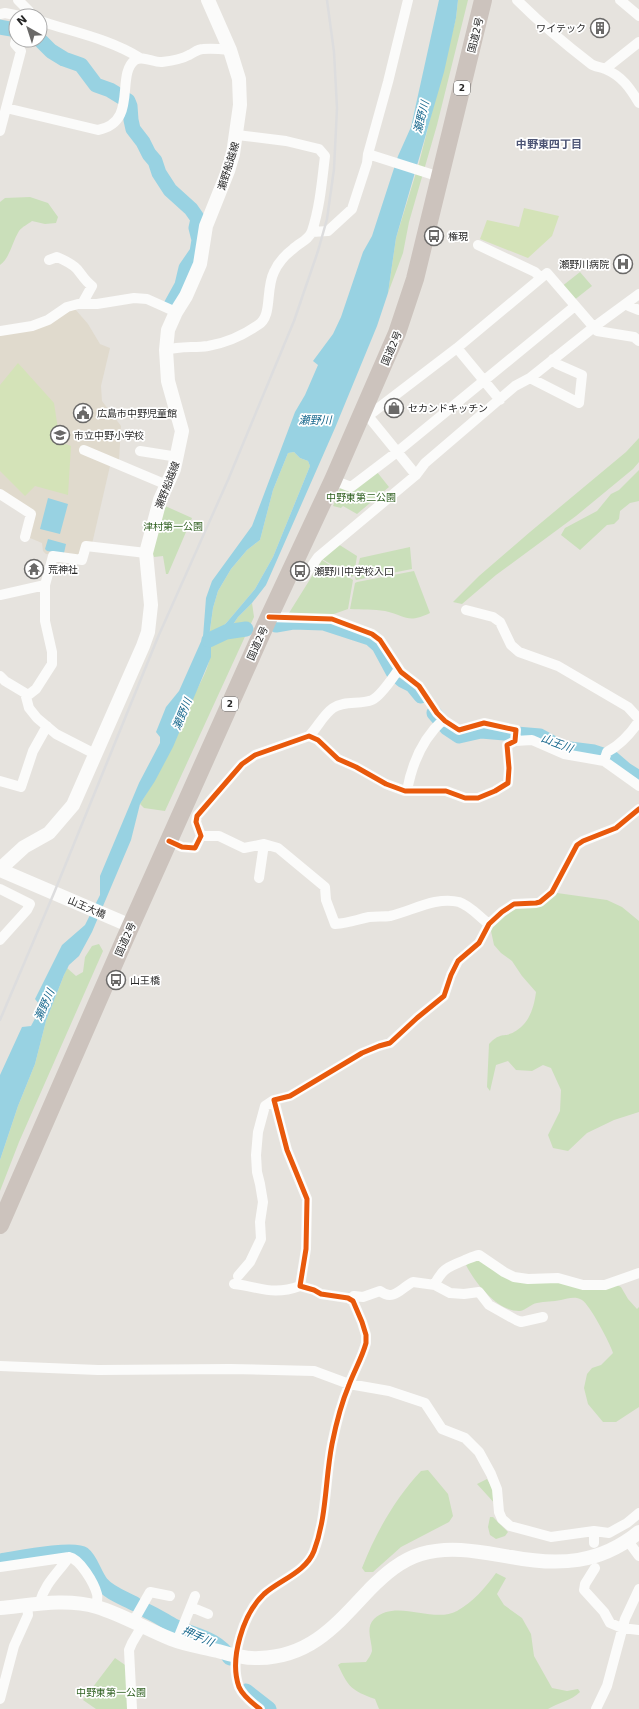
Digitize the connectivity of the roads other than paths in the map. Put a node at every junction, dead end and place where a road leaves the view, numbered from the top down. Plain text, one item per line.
1 (18, 0) edge
2 (208, 0) edge
3 (408, 0) edge
4 (483, 0) edge
5 (517, 0) edge
6 (620, 0) edge
7 (26, 8) edge
8 (639, 16) edge
9 (48, 24) edge
10 (639, 42) edge
11 (18, 48) edge
12 (230, 50) junction
13 (140, 58) junction
14 (605, 69) junction
15 (639, 103) edge
16 (6, 108) junction
17 (0, 131) edge
18 (237, 135) junction
19 (368, 154) junction
20 (433, 175) junction
21 (312, 232) junction
22 (478, 245) dead end
23 (49, 260) dead end
24 (541, 278) junction
25 (639, 294) edge
26 (82, 304) junction
27 (627, 304) junction
28 (575, 306) junction
29 (639, 310) edge
30 (176, 312) junction
31 (594, 327) junction
32 (0, 331) edge
33 (639, 341) edge
34 (457, 348) junction
35 (166, 350) junction
36 (553, 359) junction
37 (530, 378) junction
38 (484, 380) junction
39 (500, 400) junction
40 (366, 415) junction
41 (84, 450) dead end
42 (140, 451) dead end
43 (397, 452) junction
44 (178, 457) junction
45 (416, 475) junction
46 (333, 480) junction
47 (167, 485) junction
48 (0, 494) edge
49 (25, 537) dead end
50 (146, 553) junction
51 (289, 576) junction
52 (44, 585) junction
53 (0, 595) edge
54 (466, 610) dead end
55 (269, 617) junction
56 (397, 672) junction
57 (0, 676) edge
58 (26, 696) junction
59 (639, 720) edge
60 (441, 721) junction
61 (48, 726) junction
62 (309, 736) junction
63 (516, 738) junction
64 (95, 754) junction
65 (605, 758) junction
66 (0, 782) edge
67 (639, 786) edge
68 (407, 791) junction
69 (639, 809) edge
70 (201, 836) junction
71 (169, 841) junction
72 (264, 844) junction
73 (0, 870) edge
74 (258, 878) dead end
75 (0, 889) edge
76 (123, 923) junction
77 (489, 924) junction
78 (0, 940) edge
79 (274, 1100) junction
80 (0, 1225) edge
81 (639, 1273) edge
82 (434, 1285) junction
83 (300, 1286) junction
84 (353, 1301) junction
85 (543, 1317) dead end
86 (0, 1366) edge
87 (349, 1384) junction
88 (639, 1513) edge
89 (594, 1531) junction
90 (639, 1532) edge
91 (628, 1541) junction
92 (594, 1543) dead end
93 (639, 1556) edge
94 (69, 1557) junction
95 (0, 1567) edge
96 (595, 1568) dead end
97 (639, 1589) edge
98 (170, 1596) dead end
99 (196, 1596) dead end
100 (33, 1605) junction
101 (96, 1607) junction
102 (191, 1607) junction
103 (0, 1608) edge
104 (208, 1614) dead end
105 (138, 1624) junction
106 (622, 1628) junction
107 (639, 1630) edge
108 (177, 1641) junction
109 (236, 1656) junction
110 (0, 1699) edge
111 (132, 1709) edge
112 (260, 1709) edge
113 (596, 1709) edge

1 - 7 street
2 - 12 main road, 瀬野船越線
3 - 19 street
4 - 20 highway, 国道2号 / 2
5 - 14 street
6 - 8 street
9 - 13 street
10 - 14 street
11 - 16 street
12 - 13 street
12 - 18 main road, 瀬野船越線
13 - 16 street
14 - 15 street
16 - 17 street
18 - 21 street
18 - 30 main road, 瀬野船越線
19 - 20 street
19 - 21 street
20 - 40 highway, 国道2号 / 2
21 - 35 street
22 - 24 street
23 - 26 street
24 - 28 street
24 - 34 street
25 - 27 street
26 - 30 street
26 - 32 street
27 - 29 street
27 - 31 street
28 - 31 street
28 - 38 street
30 - 35 main road, 瀬野船越線
31 - 33 street
31 - 36 street
34 - 38 street
34 - 40 street
35 - 44 main road, 瀬野船越線
36 - 37 street
36 - 37 street
37 - 39 street
38 - 39 street
38 - 43 street
39 - 45 street
40 - 43 street
40 - 46 highway, 国道2号 / 2
41 - 47 street
42 - 44 street
43 - 45 street
43 - 46 street
44 - 47 main road, 瀬野船越線
45 - 51 street
46 - 51 highway, 国道2号 / 2
47 - 50 main road, 瀬野船越線
48 - 49 street
50 - 52 street
50 - 64 main road, 瀬野船越線
51 - 55 highway, 国道2号 / 2
52 - 53 street
52 - 58 street
54 - 59 street
55 - 56 street
55 - 71 highway, 国道2号 / 2
56 - 60 street
56 - 62 street
57 - 58 street
58 - 61 street
59 - 65 street
60 - 63 street
60 - 68 street
61 - 64 street
61 - 66 street
62 - 68 street
62 - 70 street
63 - 65 street
63 - 68 street
64 - 73 main road, 瀬野船越線
65 - 67 street
69 - 77 street
70 - 71 street
70 - 72 street
71 - 76 highway, 国道2号 / 2
72 - 74 street
72 - 77 street
73 - 76 main road, 山王大橋
75 - 78 street
76 - 80 highway, 国道2号 / 2
77 - 79 street
79 - 83 street
79 - 83 street
81 - 82 street
82 - 84 street
82 - 85 street
83 - 84 street
84 - 87 street
86 - 87 street
87 - 89 street
87 - 109 street
88 - 89 street
89 - 92 street
90 - 91 main road
91 - 93 street
91 - 109 main road
94 - 95 street
94 - 100 street
94 - 101 street
96 - 106 street
97 - 106 street
98 - 105 street
99 - 102 street
100 - 101 main road
100 - 103 main road
100 - 110 street
101 - 105 main road
102 - 104 street
102 - 108 street
105 - 108 main road
105 - 111 street
106 - 107 street
106 - 113 street
108 - 109 main road
109 - 112 street

